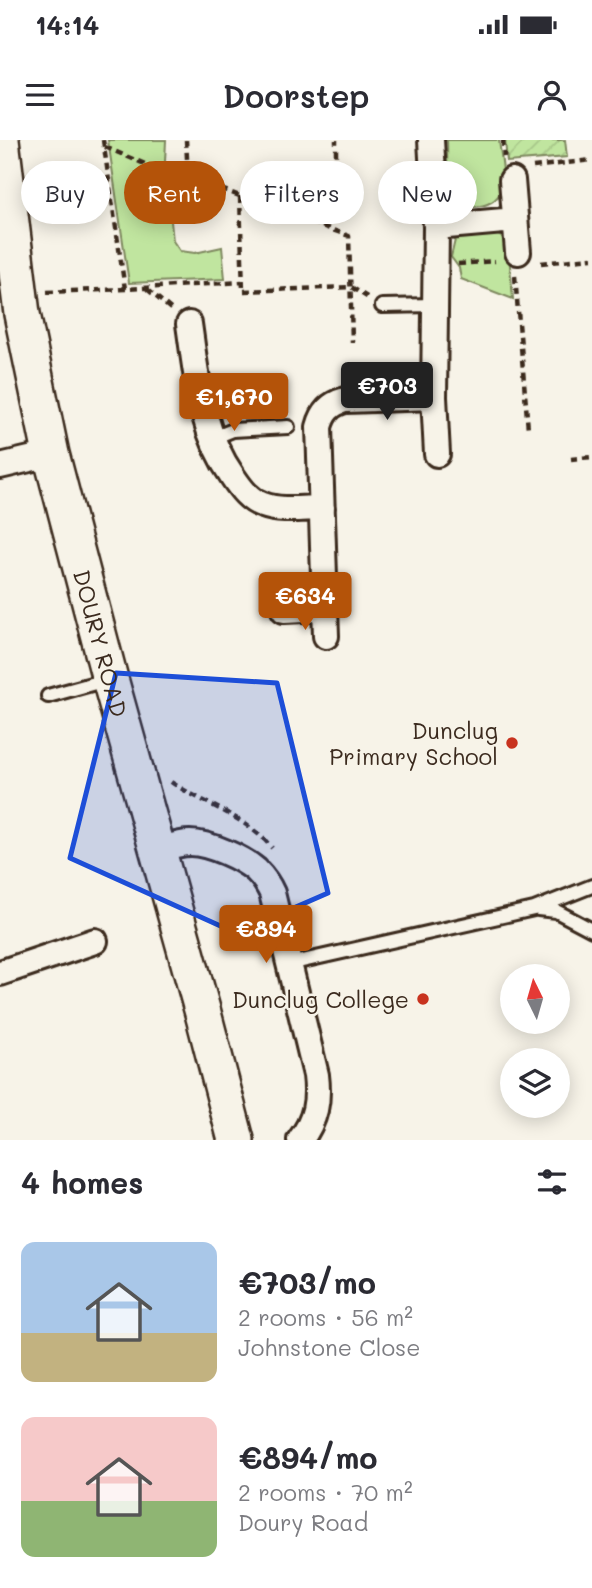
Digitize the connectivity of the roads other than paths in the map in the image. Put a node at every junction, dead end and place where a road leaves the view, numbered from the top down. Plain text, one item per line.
1 (1, 140) edge
2 (431, 140) edge
3 (515, 169) road end
4 (515, 220) junction
5 (436, 227) junction
6 (516, 258) road end
7 (435, 305) junction
8 (382, 306) road end
9 (189, 324) road end
10 (434, 397) junction
11 (288, 427) dead end
12 (211, 439) junction
13 (51, 454) junction
14 (437, 454) dead end
15 (0, 466) edge
16 (322, 508) junction
17 (324, 608) junction
18 (284, 610) dead end
19 (326, 636) dead end
20 (110, 679) junction
21 (48, 696) dead end
22 (157, 850) junction
23 (592, 886) edge
24 (534, 909) junction
25 (592, 930) edge
26 (95, 941) dead end
27 (289, 964) junction
28 (0, 972) edge
29 (236, 1140) edge
30 (300, 1140) edge

1 - 13 street, DOURY ROAD
2 - 5 street
3 - 4 street
4 - 5 street
4 - 6 street
5 - 7 street
7 - 8 lane
7 - 10 street
9 - 12 street
10 - 14 street
10 - 16 street
11 - 12 lane
12 - 16 street
13 - 15 street
13 - 20 street, DOURY ROAD
16 - 17 street
17 - 18 street
17 - 19 street
20 - 21 lane
20 - 22 street, DOURY ROAD
22 - 27 street
22 - 29 street, DOURY ROAD
23 - 24 lane
24 - 25 lane
24 - 27 lane
26 - 28 street
27 - 30 street

